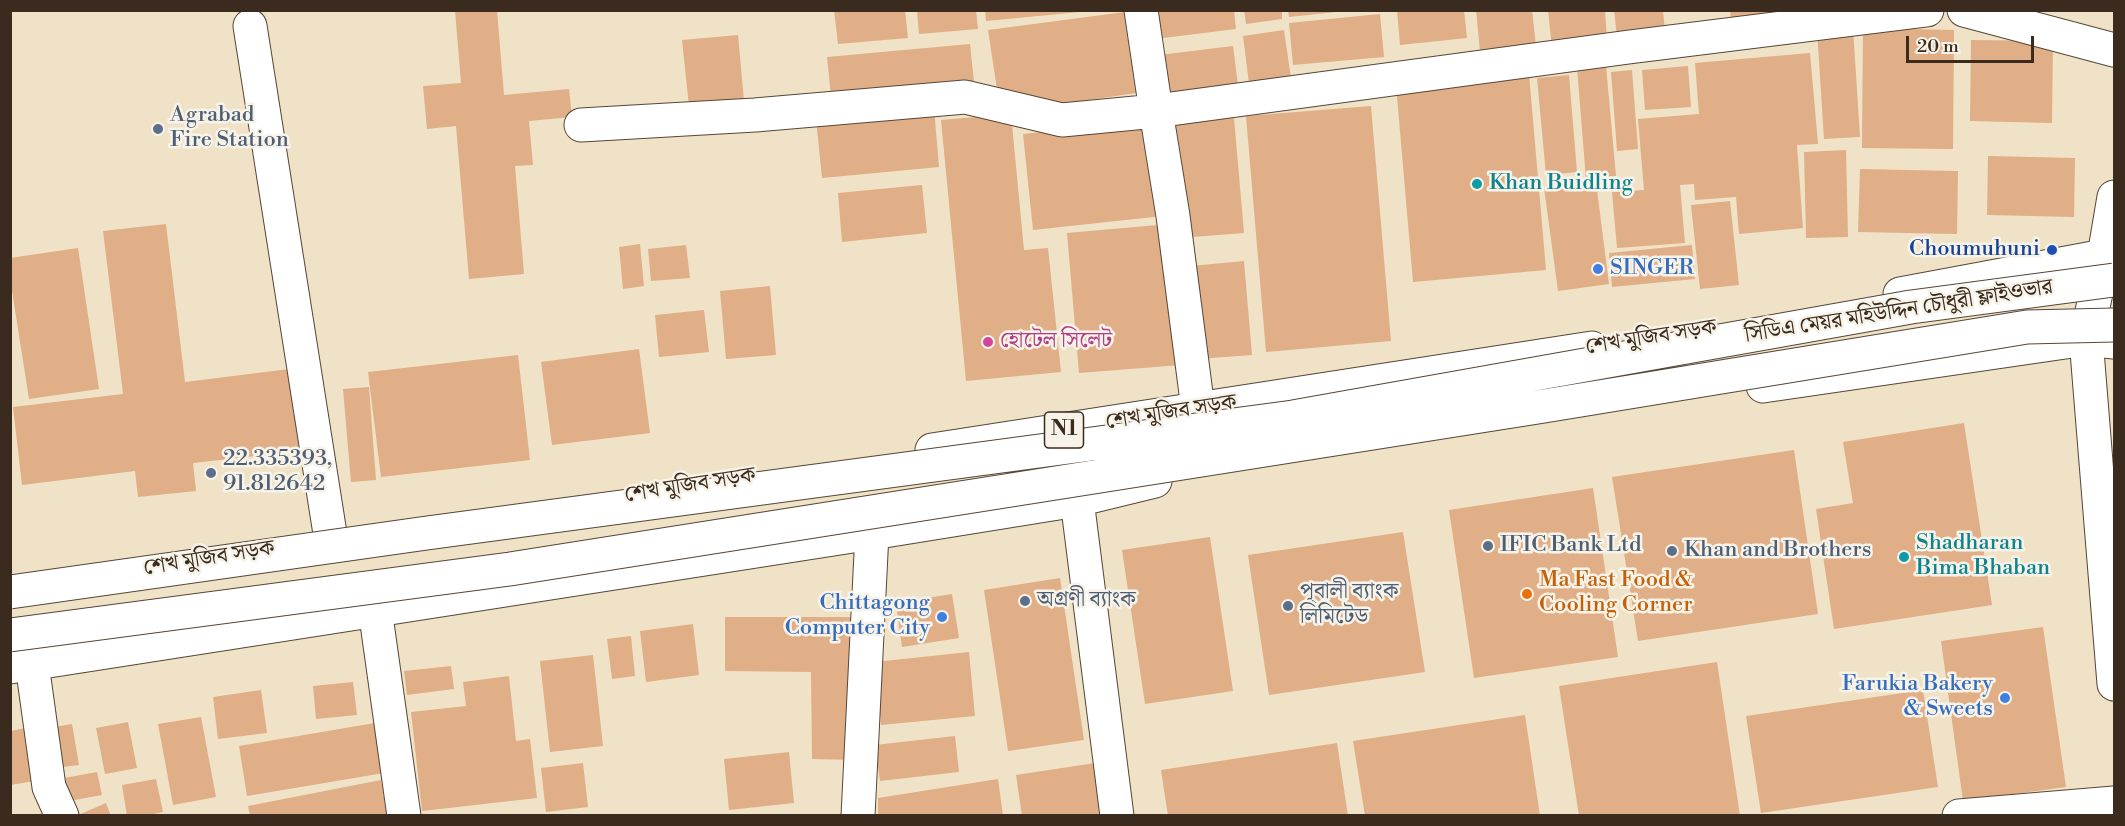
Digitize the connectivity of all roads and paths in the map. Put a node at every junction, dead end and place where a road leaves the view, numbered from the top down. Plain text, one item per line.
1 (1141, 10) edge
2 (1927, 10) edge
3 (1964, 10) edge
4 (250, 26) dead end
5 (2115, 50) edge
6 (1156, 111) junction
7 (581, 125) dead end
8 (2115, 196) edge
9 (2111, 265) edge
10 (2105, 335) edge
11 (1198, 409) junction
12 (1077, 500) junction
13 (872, 533) junction
14 (331, 540) junction
15 (10, 590) edge
16 (375, 609) junction
17 (10, 635) edge
18 (21, 665) edge
19 (2115, 684) edge
20 (2115, 803) edge
21 (1964, 815) edge
22 (62, 816) edge
23 (404, 816) edge
24 (858, 816) edge
25 (1117, 816) edge

1 - 6 main road
2 - 6 main road
3 - 5 main road
4 - 14 main road
6 - 7 main road
6 - 11 main road
8 - 9 main road
9 - 10 main road
9 - 11 main road, শেখ মুজিব সড়ক / N1
9 - 15 main road, সিডিএ মেয়র মহিউদ্দিন চৌধুরী ফ্লাইওভার, bridge
10 - 12 main road
10 - 17 main road, bridge
10 - 19 main road
11 - 14 main road, শেখ মুজিব সড়ক / N1
12 - 13 main road
12 - 25 main road
13 - 16 main road
13 - 24 main road
14 - 15 main road, শেখ মুজিব সড়ক / N1
16 - 18 main road
16 - 23 main road
18 - 22 main road
20 - 21 main road

